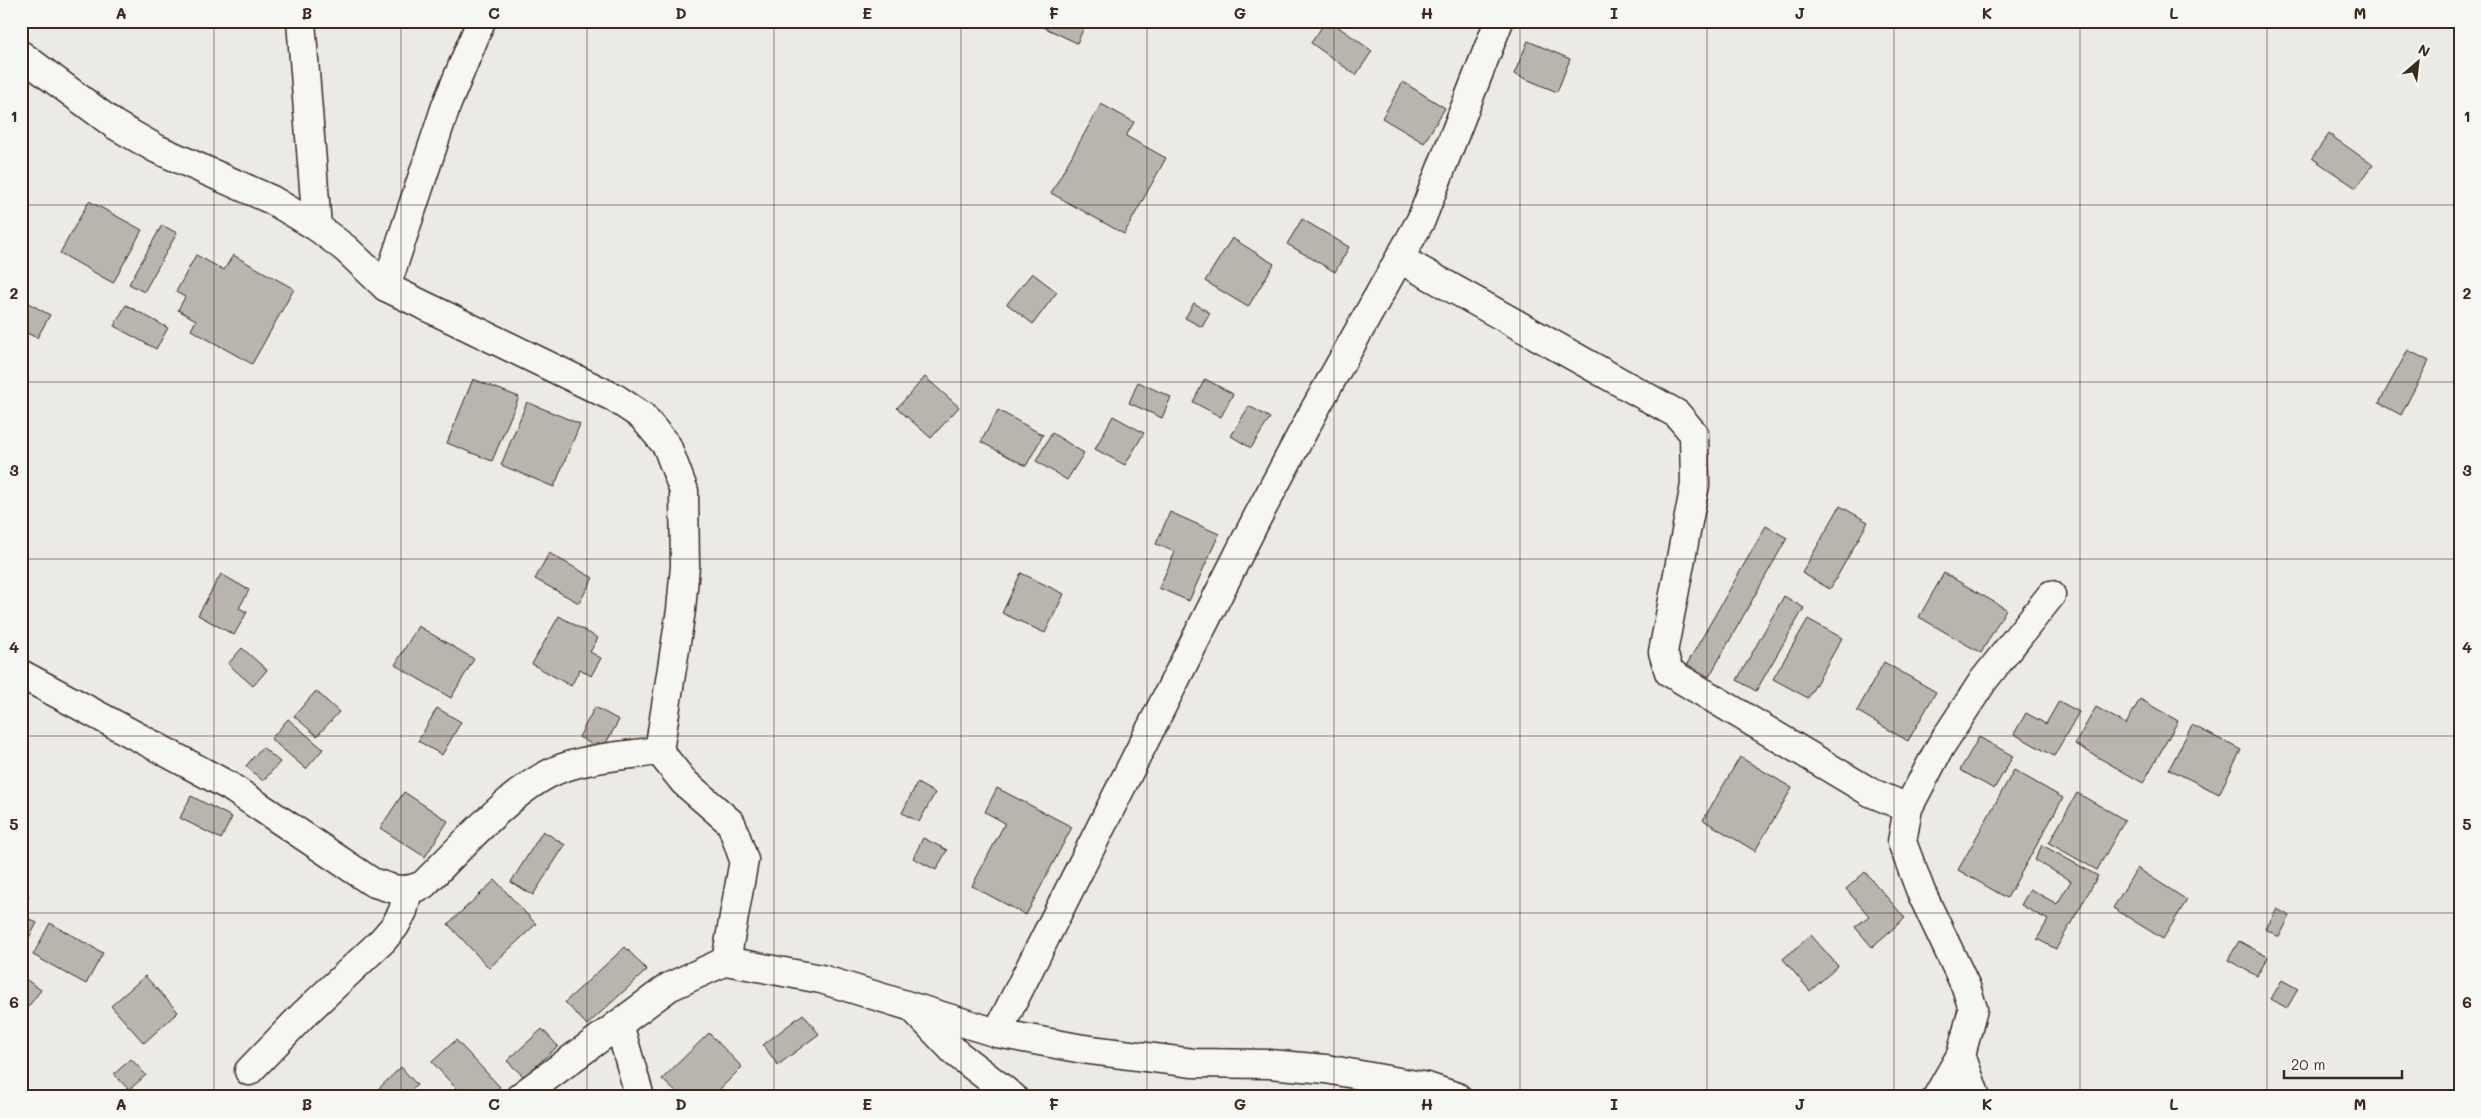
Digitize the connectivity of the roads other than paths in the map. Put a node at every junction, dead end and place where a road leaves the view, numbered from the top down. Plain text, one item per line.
1 (301, 21) edge
2 (481, 21) edge
3 (1499, 21) edge
4 (21, 55) edge
5 (316, 227) junction
6 (1400, 259) junction
7 (386, 287) junction
8 (2051, 595) dead end
9 (21, 674) edge
10 (659, 751) junction
11 (1908, 808) junction
12 (408, 891) junction
13 (726, 961) junction
14 (913, 1008) junction
15 (619, 1024) junction
16 (997, 1033) junction
17 (1961, 1055) junction
18 (248, 1071) dead end
19 (520, 1097) edge
20 (640, 1097) edge
21 (1013, 1097) edge
22 (1457, 1097) edge
23 (1937, 1097) edge
24 (1976, 1097) edge

1 - 5 street
2 - 7 street
3 - 6 street
4 - 5 street
5 - 7 street
6 - 11 street
6 - 16 street
7 - 10 street
8 - 11 street
9 - 12 street
10 - 12 street
10 - 13 street
11 - 17 street
12 - 18 street
13 - 14 street
13 - 15 street
14 - 16 street
14 - 21 street
15 - 19 street
15 - 20 street
16 - 22 street
17 - 23 street
17 - 24 street

